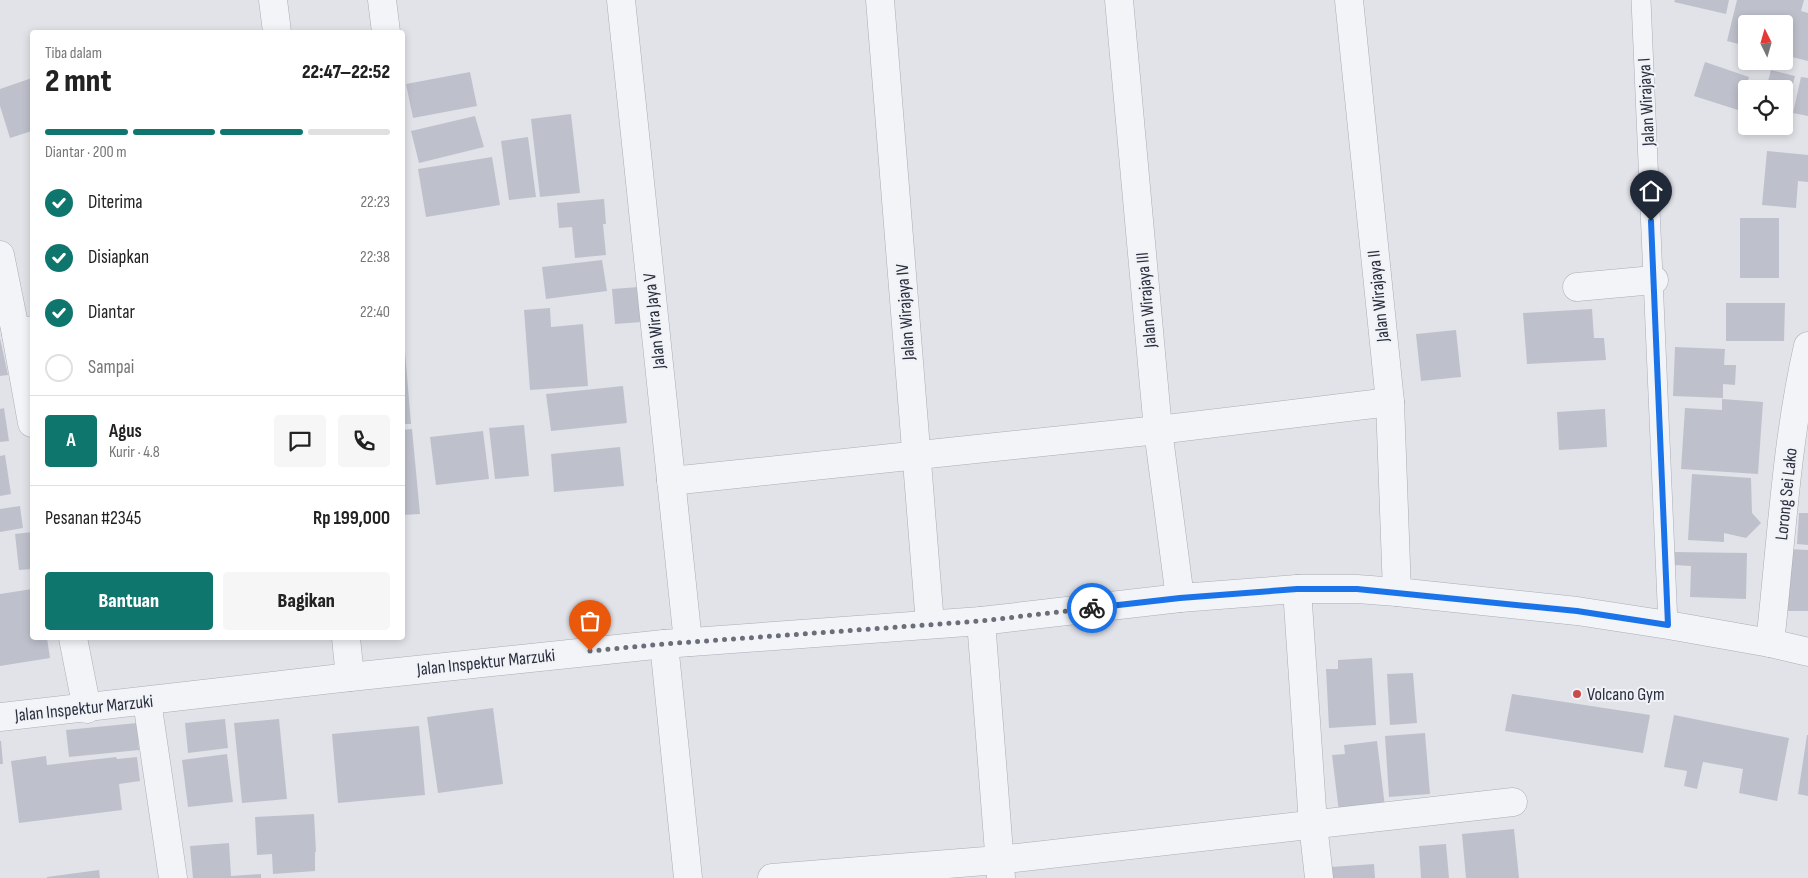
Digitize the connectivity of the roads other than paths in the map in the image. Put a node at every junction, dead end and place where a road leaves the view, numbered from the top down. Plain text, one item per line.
1 (273, 0) edge
2 (382, 0) edge
3 (620, 0) edge
4 (880, 0) edge
5 (1119, 0) edge
6 (1349, 0) edge
7 (1641, 0) edge
8 (277, 30) edge
9 (386, 30) edge
10 (0, 255) edge
11 (1654, 280) junction
12 (1577, 287) dead end
13 (24, 332) edge
14 (1808, 346) edge
15 (30, 400) edge
16 (1390, 402) junction
17 (1158, 430) junction
18 (916, 457) junction
19 (671, 481) junction
20 (1297, 589) junction
21 (1397, 592) junction
22 (1180, 598) junction
23 (981, 621) junction
24 (930, 624) junction
25 (1668, 625) junction
26 (74, 640) edge
27 (346, 640) edge
28 (676, 643) junction
29 (1770, 643) junction
30 (1808, 652) edge
31 (350, 677) junction
32 (148, 701) junction
33 (87, 708) junction
34 (0, 717) edge
35 (1513, 802) dead end
36 (1313, 824) junction
37 (1000, 869) edge
38 (173, 878) edge
39 (688, 878) edge
40 (772, 878) edge
41 (1319, 878) edge

1 - 8 street
2 - 9 street
3 - 19 street, Jalan Wira Jaya V
4 - 18 street, Jalan Wirajaya IV
5 - 17 street, Jalan Wirajaya III
6 - 16 street, Jalan Wirajaya II
7 - 11 lane, Jalan Wirajaya I
10 - 13 street
11 - 12 street
11 - 25 lane, Jalan Wirajaya I
13 - 15 street
14 - 29 street, Lorong Sei Lako
16 - 17 street
16 - 21 street, Jalan Wirajaya II
17 - 18 street
17 - 22 street, Jalan Wirajaya III
18 - 19 street
18 - 24 street, Jalan Wirajaya IV
19 - 28 street, Jalan Wira Jaya V
20 - 21 street, Jalan Inspektur Marzuki
20 - 22 street, Jalan Inspektur Marzuki
20 - 36 street
21 - 25 street, Jalan Inspektur Marzuki
22 - 23 street, Jalan Inspektur Marzuki
23 - 24 street, Jalan Inspektur Marzuki
23 - 37 street
24 - 28 street, Jalan Inspektur Marzuki
25 - 29 street, Jalan Inspektur Marzuki
26 - 33 street
27 - 31 street
28 - 31 street, Jalan Inspektur Marzuki
28 - 39 street, Jalan Wira Jaya V
29 - 30 street, Jalan Inspektur Marzuki
31 - 32 street, Jalan Inspektur Marzuki
32 - 33 street, Jalan Inspektur Marzuki
32 - 38 street
33 - 34 street, Jalan Inspektur Marzuki
35 - 36 street
36 - 37 street
36 - 41 street
37 - 40 street

